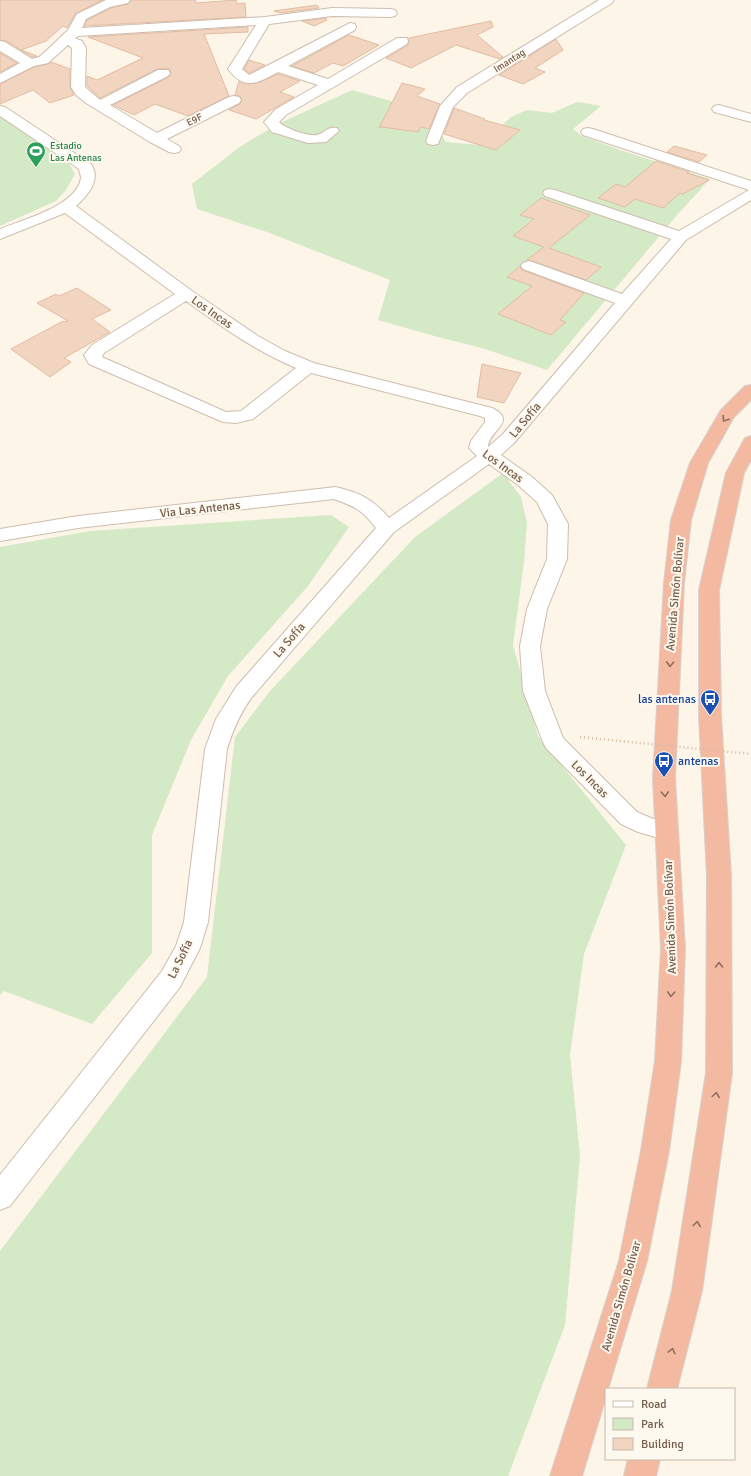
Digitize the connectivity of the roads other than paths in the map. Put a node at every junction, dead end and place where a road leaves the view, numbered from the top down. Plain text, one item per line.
1 (124, 0) edge
2 (608, 0) edge
3 (391, 13) dead end
4 (265, 21) junction
5 (350, 27) dead end
6 (71, 36) junction
7 (402, 41) dead end
8 (0, 45) edge
9 (30, 63) junction
10 (277, 66) junction
11 (163, 73) dead end
12 (0, 79) edge
13 (330, 84) junction
14 (234, 100) dead end
15 (100, 105) junction
16 (719, 109) dead end
17 (0, 110) edge
18 (751, 118) edge
19 (332, 131) dead end
20 (588, 132) dead end
21 (154, 138) junction
22 (433, 141) dead end
23 (174, 149) dead end
24 (751, 186) edge
25 (550, 193) dead end
26 (751, 194) edge
27 (67, 208) junction
28 (0, 234) edge
29 (681, 237) junction
30 (529, 266) dead end
31 (186, 294) junction
32 (625, 300) junction
33 (308, 367) junction
34 (751, 390) edge
35 (751, 442) edge
36 (489, 456) junction
37 (387, 528) junction
38 (0, 535) edge
39 (666, 831) junction
40 (0, 1197) edge
41 (662, 1388) edge
42 (644, 1460) edge
43 (566, 1476) edge
44 (640, 1476) edge

1 - 6 street
2 - 22 street, Imantag
3 - 4 street
4 - 6 street
4 - 10 street
5 - 10 street
6 - 9 street
6 - 15 street
7 - 13 street
8 - 9 street
9 - 12 street
10 - 13 street
11 - 15 street
13 - 19 street
14 - 21 street, E9F
15 - 21 street
16 - 18 street
17 - 27 street
20 - 24 street
21 - 23 street
25 - 29 street
26 - 29 street, La Sofía
27 - 28 street
27 - 31 street, Los Incas
29 - 32 street, La Sofía
30 - 32 street
31 - 33 street, Los Incas
31 - 33 street
32 - 36 street, La Sofía
33 - 36 street, Los Incas
34 -> 39 highway, Avenida Simón Bolívar
41 -> 35 highway
36 - 37 street, La Sofía
36 - 39 street, Los Incas
37 - 38 street, Via Las Antenas
37 - 40 street, La Sofía
39 -> 43 highway, Avenida Simón Bolívar
42 - 44 highway

